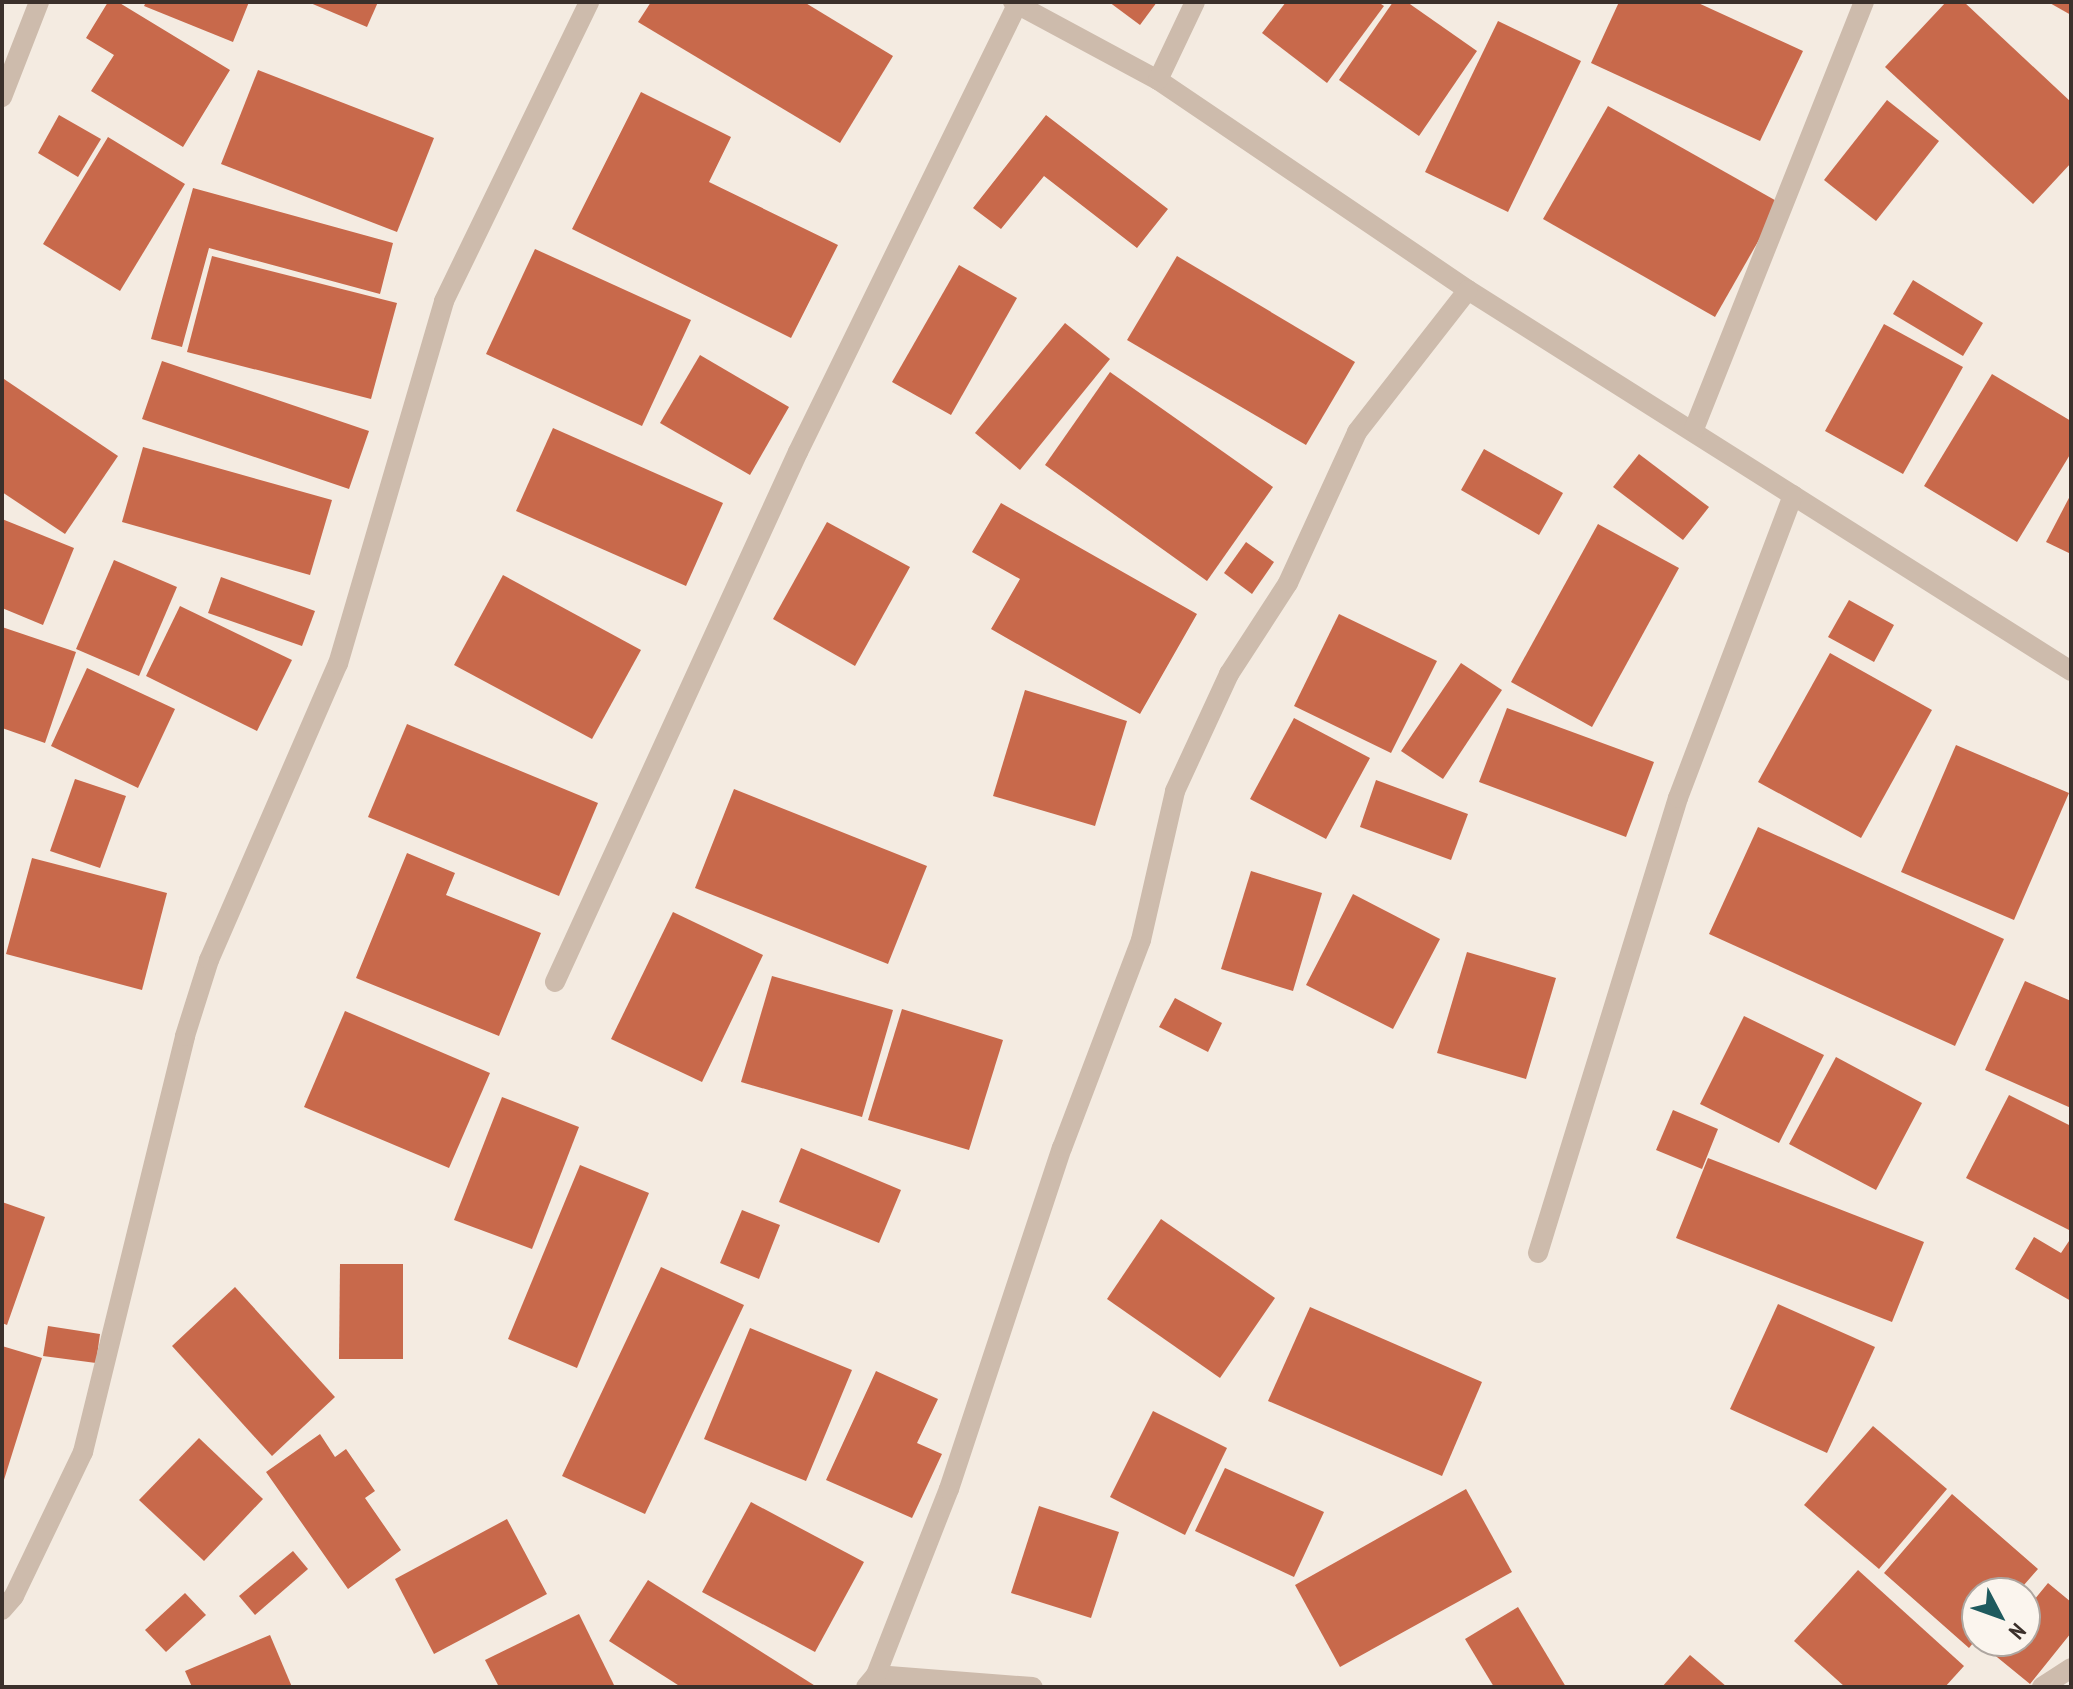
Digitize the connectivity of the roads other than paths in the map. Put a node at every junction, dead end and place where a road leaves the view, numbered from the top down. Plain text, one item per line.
1 (39, 2) edge
2 (589, 2) edge
3 (1195, 2) edge
4 (1864, 2) edge
5 (1015, 4) edge
6 (1158, 80) junction
7 (2, 97) edge
8 (1468, 290) junction
9 (1694, 429) junction
10 (1793, 495) junction
11 (2071, 671) edge
12 (555, 982) dead end
13 (1538, 1253) dead end
14 (2, 1610) edge
15 (2071, 1668) edge
16 (871, 1681) edge
17 (1033, 1687) edge
18 (2042, 1687) edge

1 - 7 street
2 - 14 street
3 - 6 street
4 - 9 street
5 - 6 street
5 - 12 street
6 - 8 street
8 - 9 street
8 - 16 street
9 - 10 street
10 - 11 street
10 - 13 street
15 - 18 street
16 - 17 street

